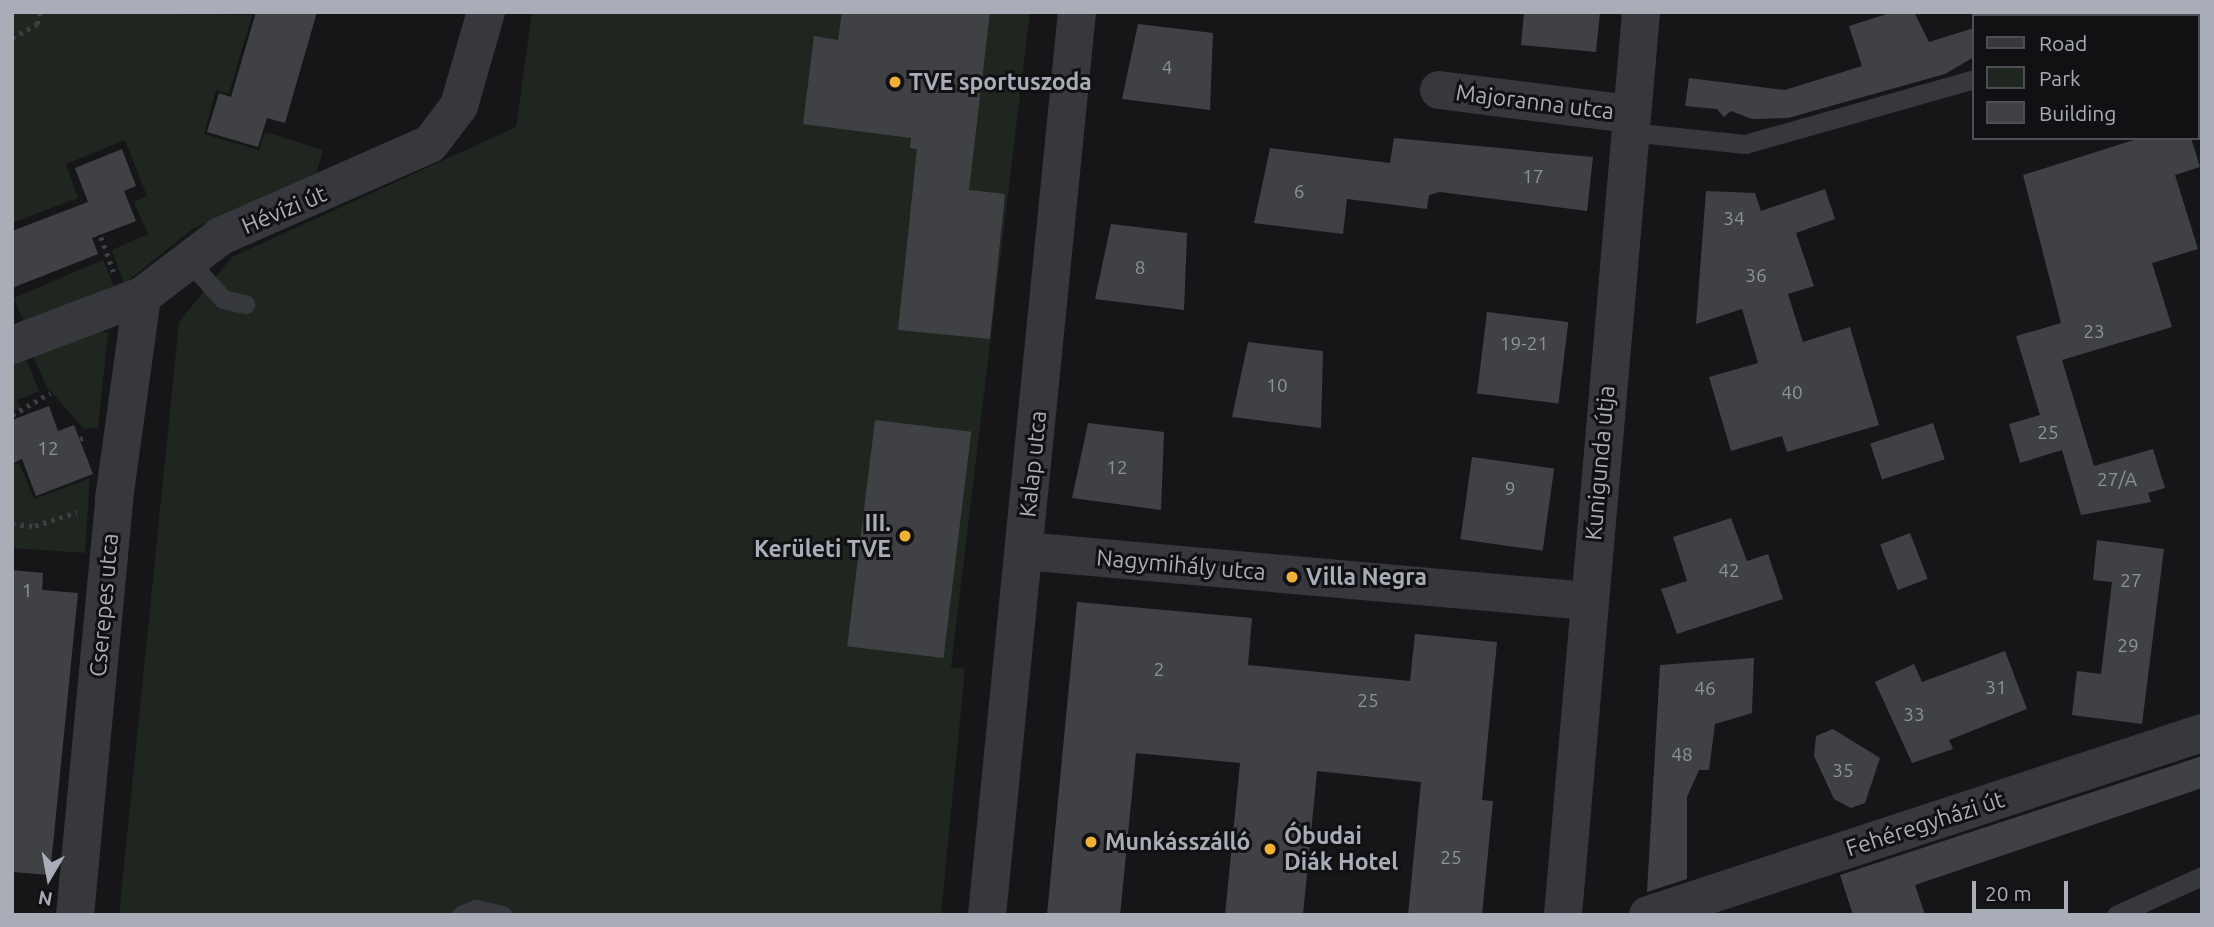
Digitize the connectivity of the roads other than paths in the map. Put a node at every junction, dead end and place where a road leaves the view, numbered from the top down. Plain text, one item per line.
1 (486, 12) edge
2 (1077, 12) edge
3 (1641, 12) edge
4 (1972, 80) edge
5 (1439, 90) dead end
6 (1630, 123) junction
7 (186, 258) junction
8 (129, 287) junction
9 (245, 304) dead end
10 (12, 345) edge
11 (1024, 551) junction
12 (1588, 601) junction
13 (2202, 733) edge
14 (2202, 876) edge
15 (75, 915) edge
16 (461, 915) edge
17 (502, 915) edge
18 (986, 915) edge
19 (1563, 915) edge
20 (1648, 915) edge
21 (2116, 915) edge

1 - 7 street, Hévízi út
2 - 11 street, Kalap utca
3 - 6 street, Kunigunda útja
4 - 6 lane
5 - 6 street, Majoranna utca
6 - 12 street, Kunigunda útja
7 - 8 street, Hévízi út
7 - 9 lane
8 - 10 street, Hévízi út
8 - 15 street, Cserepes utca
11 - 12 street, Nagymihály utca
11 - 18 street, Kalap utca
12 - 19 street, Kunigunda útja
13 - 20 street, Fehéregyházi út
14 - 21 lane
16 - 17 lane

